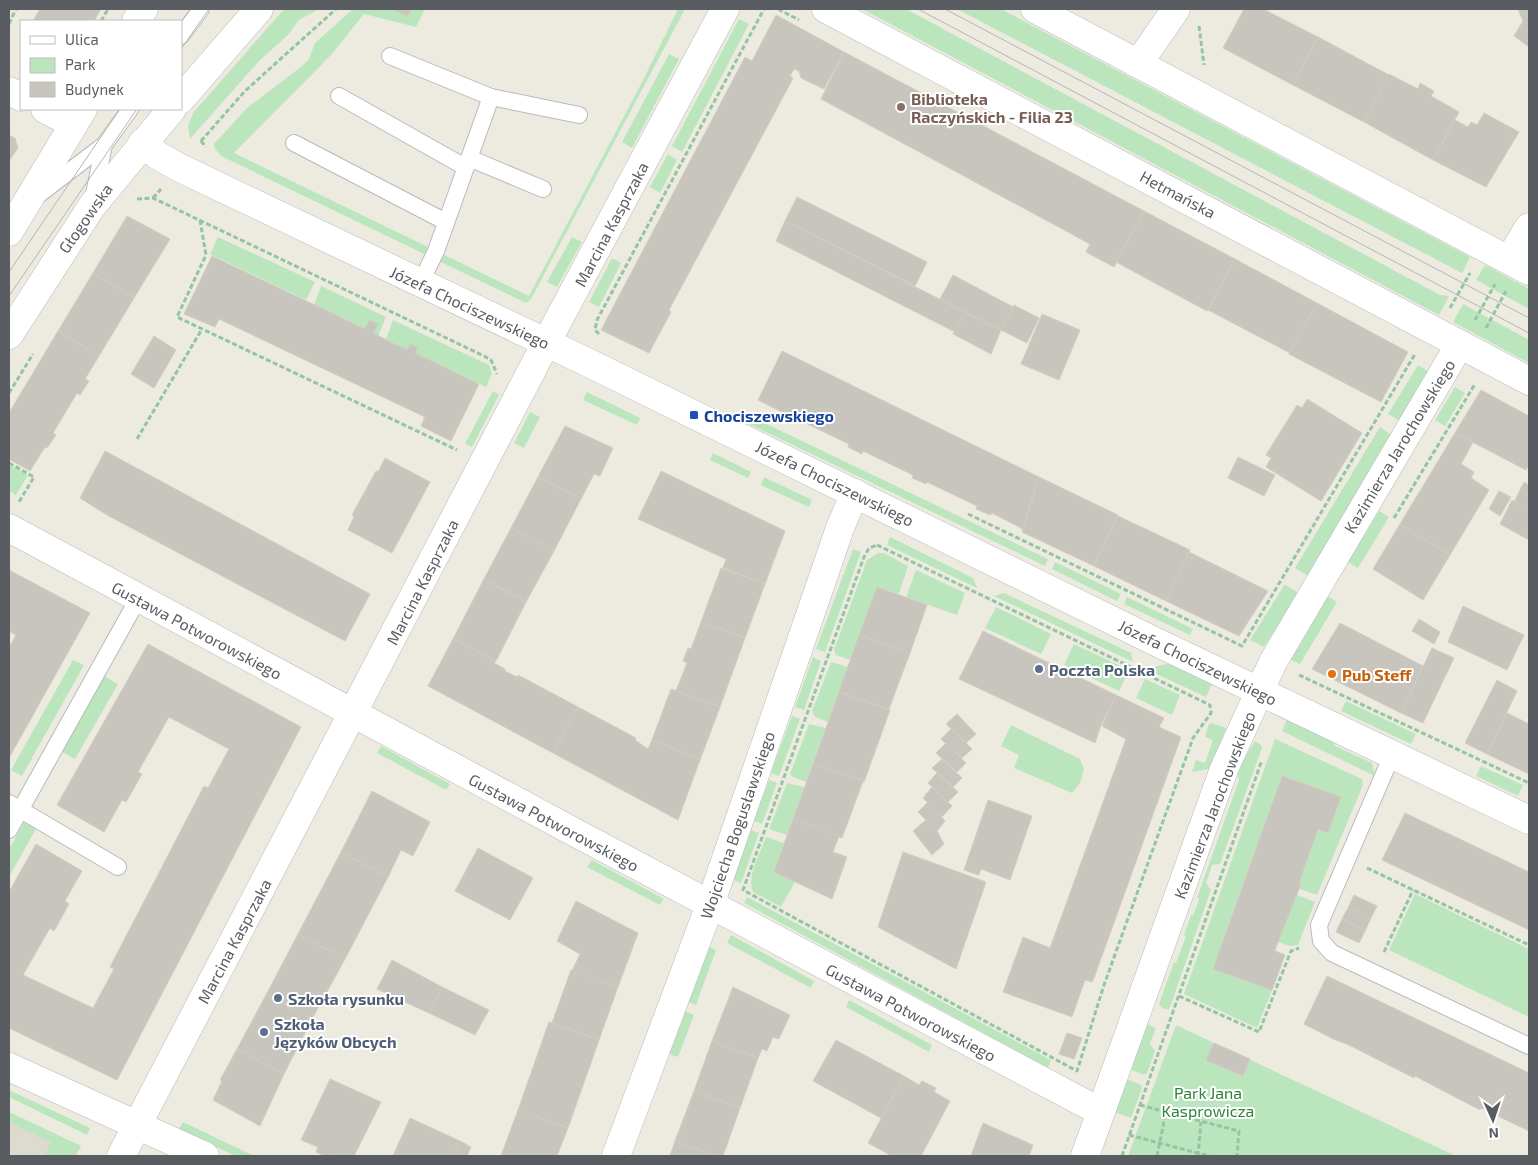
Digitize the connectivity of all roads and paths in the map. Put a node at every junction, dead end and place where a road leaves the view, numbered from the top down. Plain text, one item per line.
1 (16, 9) edge
2 (108, 9) edge
3 (144, 9) edge
4 (201, 9) edge
5 (259, 9) edge
6 (336, 9) edge
7 (725, 9) edge
8 (763, 9) edge
9 (826, 9) edge
10 (1035, 9) edge
11 (1176, 9) edge
12 (102, 20) edge
13 (137, 20) edge
14 (9, 24) edge
15 (1198, 25) dead end
16 (182, 35) edge
17 (390, 56) dead end
18 (1138, 64) junction
19 (1205, 73) dead end
20 (339, 96) dead end
21 (182, 97) edge
22 (491, 98) junction
23 (50, 110) edge
24 (129, 110) edge
25 (171, 110) edge
26 (579, 115) dead end
27 (79, 116) edge
28 (142, 143) junction
29 (294, 143) dead end
30 (104, 145) junction
31 (196, 146) dead end
32 (467, 163) junction
33 (162, 189) dead end
34 (544, 190) dead end
35 (25, 205) junction
36 (92, 206) junction
37 (200, 220) junction
38 (446, 222) junction
39 (1529, 227) edge
40 (9, 232) edge
41 (1519, 265) edge
42 (1473, 267) dead end
43 (420, 284) junction
44 (1448, 312) dead end
45 (202, 329) junction
46 (9, 335) edge
47 (602, 338) dead end
48 (546, 343) junction
49 (1460, 344) junction
50 (1418, 349) dead end
51 (495, 378) dead end
52 (1477, 381) dead end
53 (1529, 381) edge
54 (138, 439) dead end
55 (462, 442) dead end
56 (458, 450) junction
57 (453, 459) dead end
58 (9, 463) edge
59 (855, 494) junction
60 (14, 500) dead end
61 (19, 503) junction
62 (24, 505) dead end
63 (963, 512) dead end
64 (1390, 524) dead end
65 (9, 528) edge
66 (138, 599) junction
67 (1304, 666) dead end
68 (1299, 675) junction
69 (1258, 691) junction
70 (1284, 703) junction
71 (353, 714) junction
72 (1392, 755) junction
73 (1264, 757) dead end
74 (1529, 783) edge
75 (15, 806) edge
76 (1529, 820) edge
77 (9, 830) edge
78 (1346, 858) junction
79 (118, 867) dead end
80 (1413, 890) junction
81 (710, 905) junction
82 (1302, 940) dead end
83 (1529, 945) edge
84 (1299, 948) junction
85 (1308, 953) dead end
86 (1374, 972) junction
87 (1179, 996) junction
88 (1529, 1046) edge
89 (9, 1066) edge
90 (1077, 1070) joint
91 (1140, 1105) junction
92 (1101, 1112) junction
93 (1166, 1112) junction
94 (1201, 1122) junction
95 (138, 1124) junction
96 (1130, 1135) junction
97 (1160, 1143) junction
98 (1198, 1155) edge
99 (121, 1156) edge
100 (205, 1156) edge
101 (616, 1156) edge
102 (1085, 1156) edge
103 (1122, 1156) edge
104 (1157, 1156) edge
105 (1209, 1156) edge
106 (1238, 1156) edge

1 - 14 path
2 - 12 path
3 - 13 street
4 - 16 lane
5 - 21 street
6 - 31 path
7 - 48 street, Marcina Kasprzaka
8 - 47 path
9 - 49 street, Hetmańska
10 - 18 street
11 - 18 street
15 - 19 path
17 - 22 lane
18 - 41 street
20 - 32 lane
22 - 26 lane
22 - 32 lane
23 - 27 street
24 - 30 lane
25 - 28 street, Głogowska
27 - 35 street
28 - 36 street, Głogowska
28 - 43 street, Józefa Chociszewskiego
29 - 38 lane
30 - 35 lane
30 - 36 lane
32 - 34 lane
32 - 38 lane
33 - 37 path
35 - 40 street
36 - 46 street, Głogowska
37 - 45 path
37 - 51 path
38 - 43 lane
39 - 41 street
41 - 49 path
42 - 44 path
43 - 48 street, Józefa Chociszewskiego
45 - 54 path
45 - 56 path
48 - 59 street, Józefa Chociszewskiego
48 - 71 street, Marcina Kasprzaka
49 - 53 street, Hetmańska
49 - 69 street, Kazimierza Jarochowskiego
50 - 63 path
52 - 64 path
55 - 56 path
56 - 57 path
58 - 61 path
59 - 69 street, Józefa Chociszewskiego
59 - 81 street, Wojciecha Bogusławskiego
60 - 61 path
61 - 62 path
65 - 66 street, Gustawa Potworowskiego
66 - 71 street, Gustawa Potworowskiego
66 - 75 lane
67 - 68 path
68 - 70 path
68 - 74 path
69 - 70 street, Józefa Chociszewskiego
69 - 92 street, Kazimierza Jarochowskiego
70 - 72 street, Józefa Chociszewskiego
71 - 81 street, Gustawa Potworowskiego
71 - 95 street, Marcina Kasprzaka
72 - 76 street, Józefa Chociszewskiego
72 - 78 lane
73 - 87 path
75 - 77 lane
75 - 79 lane
78 - 80 path
78 - 86 lane
80 - 83 path
80 - 86 path
81 - 92 street, Gustawa Potworowskiego
81 - 101 street, Wojciecha Bogusławskiego
82 - 84 path
84 - 85 path
84 - 87 path
86 - 88 lane
87 - 91 path
89 - 95 street
90 - 90 path
91 - 93 path
91 - 96 path
92 - 102 street, Kazimierza Jarochowskiego
93 - 94 path
93 - 97 path
94 - 98 path
94 - 106 path
95 - 99 street, Marcina Kasprzaka
95 - 100 street
96 - 97 path
96 - 103 path
97 - 98 path
97 - 104 path
98 - 105 path

